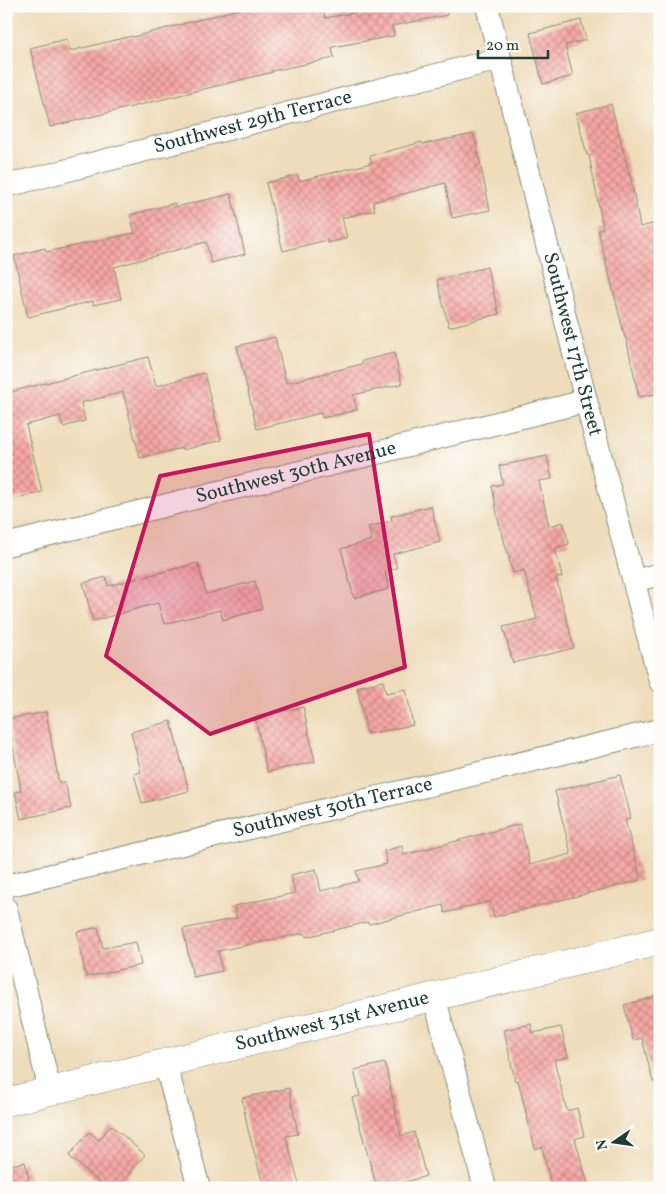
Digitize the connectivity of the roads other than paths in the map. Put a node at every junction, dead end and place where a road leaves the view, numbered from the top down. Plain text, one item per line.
1 (486, 6) edge
2 (499, 59) junction
3 (6, 186) edge
4 (586, 401) junction
5 (6, 545) edge
6 (660, 574) edge
7 (634, 581) junction
8 (660, 680) edge
9 (660, 730) edge
10 (6, 886) edge
11 (6, 909) edge
12 (660, 941) edge
13 (434, 996) junction
14 (165, 1062) junction
15 (50, 1091) junction
16 (6, 1102) edge
17 (200, 1188) edge
18 (486, 1188) edge

1 - 2 street, Southwest 17th Street
2 - 3 street, Southwest 29th Terrace
2 - 4 street, Southwest 17th Street
4 - 5 street, Southwest 30th Avenue
4 - 7 street, Southwest 17th Street
6 - 7 street
7 - 8 street, Southwest 17th Street
9 - 10 street, Southwest 30th Terrace
11 - 15 street
12 - 13 street, Southwest 31st Avenue
13 - 14 street, Southwest 31st Avenue
13 - 18 street
14 - 15 street, Southwest 31st Avenue
14 - 17 street
15 - 16 street, Southwest 31st Avenue

